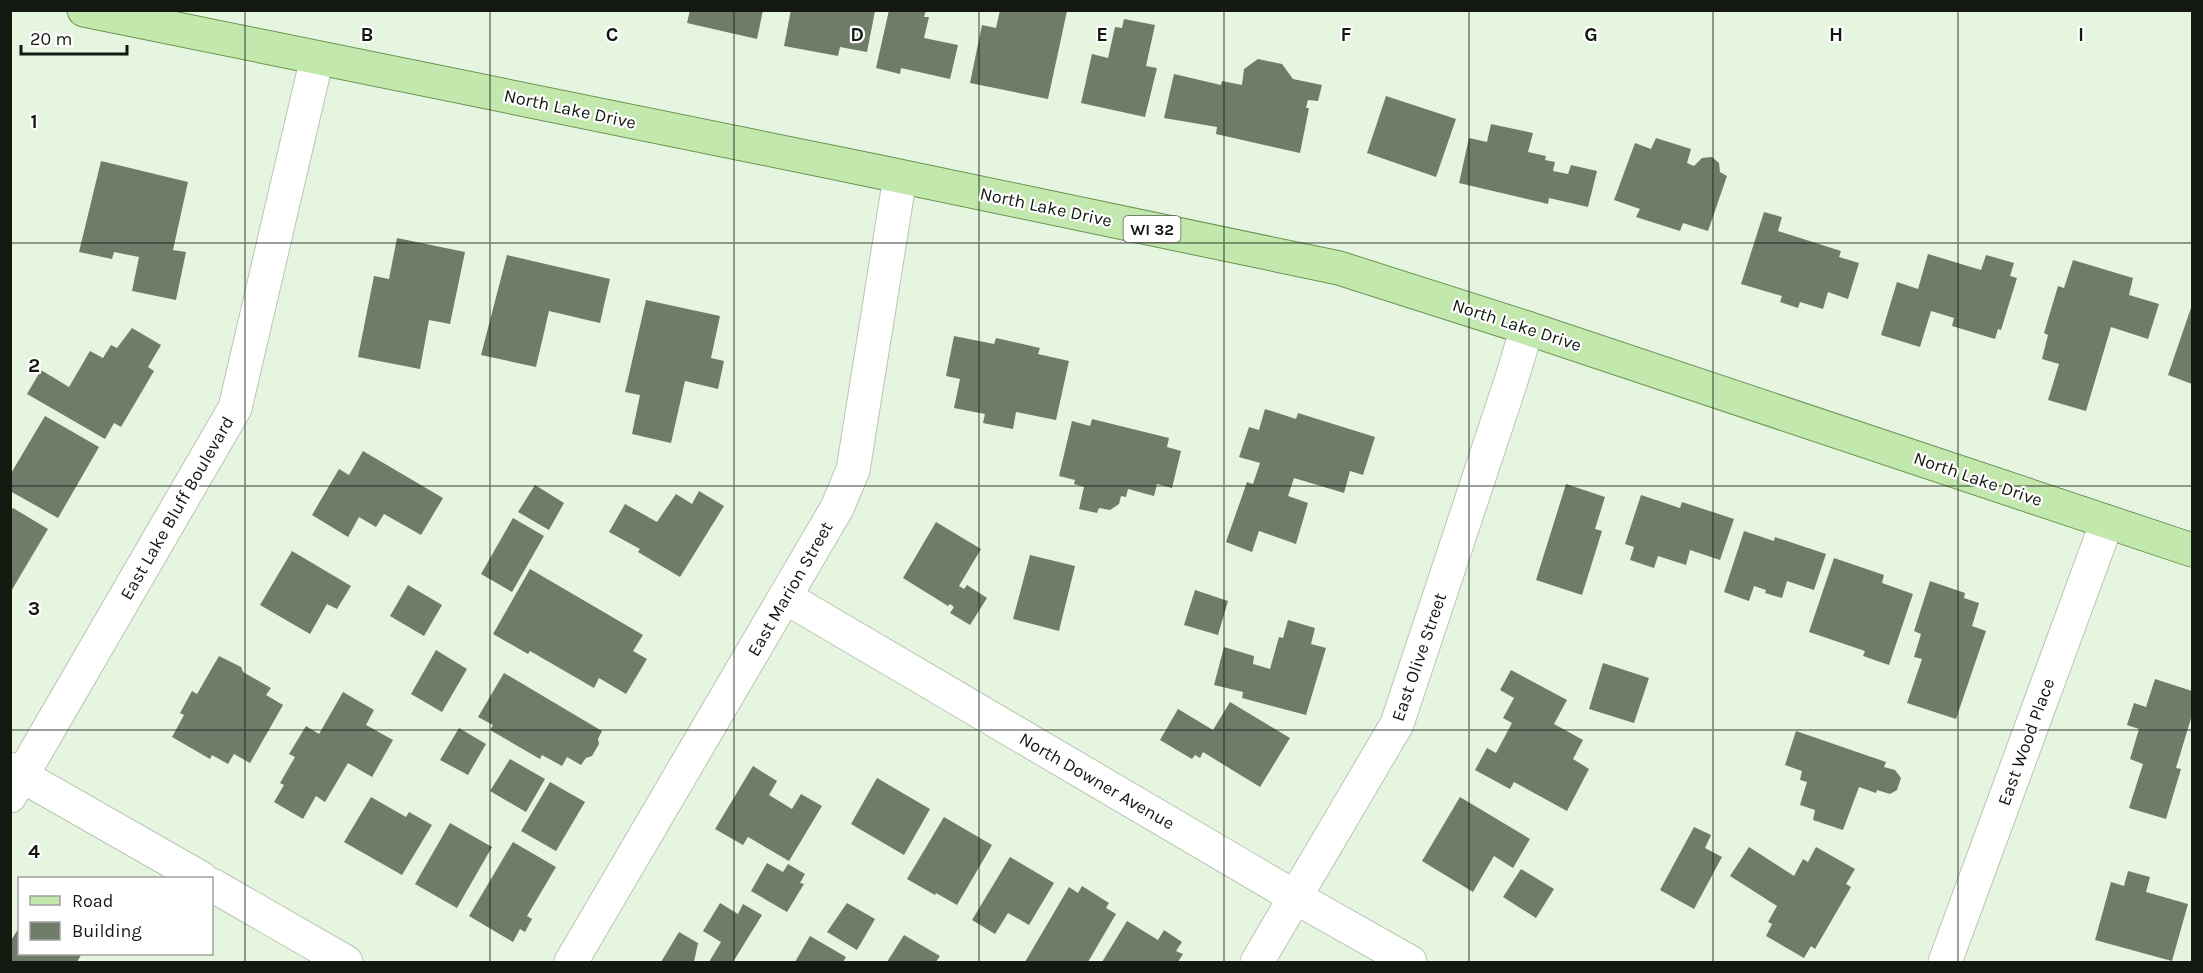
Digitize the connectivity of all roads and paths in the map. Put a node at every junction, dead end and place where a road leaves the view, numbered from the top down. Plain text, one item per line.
1 (84, 10) edge
2 (317, 58) junction
3 (900, 177) junction
4 (1527, 327) junction
5 (2107, 522) junction
6 (2193, 550) edge
7 (785, 597) junction
8 (14, 780) edge
9 (197, 877) edge
10 (213, 886) edge
11 (1295, 897) junction
12 (346, 963) edge
13 (571, 963) edge
14 (1257, 963) edge
15 (1410, 963) edge
16 (1945, 963) edge

1 - 2 main road, North Lake Drive / WI 32
2 - 3 main road, North Lake Drive / WI 32
2 - 8 street, East Lake Bluff Boulevard
3 - 4 main road, North Lake Drive / WI 32
3 - 7 street, East Marion Street
4 - 5 main road, North Lake Drive / WI 32
4 - 11 street, East Olive Street
5 - 6 main road, North Lake Drive / WI 32
5 - 16 street, East Wood Place
7 - 11 street, North Downer Avenue
7 - 13 street, East Marion Street
8 - 9 street
10 - 12 street
11 - 14 street, East Olive Street
11 - 15 street, North Downer Avenue

